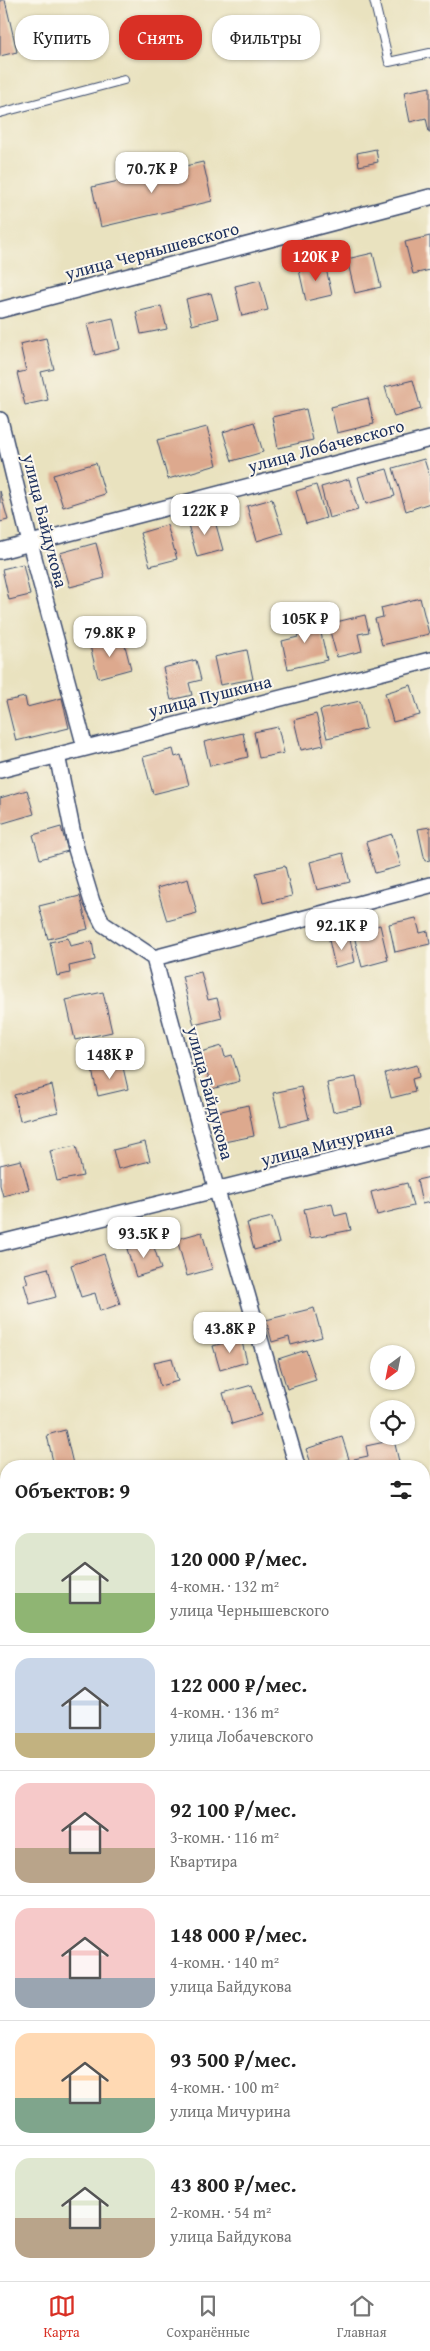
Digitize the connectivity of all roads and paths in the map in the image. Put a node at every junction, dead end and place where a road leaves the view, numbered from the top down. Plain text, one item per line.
1 (374, 0) edge
2 (430, 54) edge
3 (124, 80) dead end
4 (0, 113) edge
5 (430, 196) edge
6 (0, 310) edge
7 (0, 420) edge
8 (430, 439) edge
9 (30, 543) junction
10 (0, 551) edge
11 (430, 660) edge
12 (85, 747) junction
13 (57, 754) junction
14 (0, 770) edge
15 (430, 885) edge
16 (154, 958) junction
17 (430, 1137) edge
18 (217, 1191) junction
19 (0, 1243) edge
20 (295, 1460) edge

1 - 2 lane
3 - 4 lane
5 - 6 street, улица Чернышевского
7 - 9 street, улица Байдукова
8 - 9 street, улица Лобачевского
9 - 10 street, улица Лобачевского
9 - 12 street, улица Байдукова
11 - 12 street, улица Пушкина
12 - 13 street, улица Пушкина
13 - 14 street, улица Пушкина
13 - 16 street
15 - 16 street
16 - 18 street, улица Байдукова
17 - 18 street, улица Мичурина
18 - 19 street, улица Мичурина
18 - 20 street, улица Байдукова

